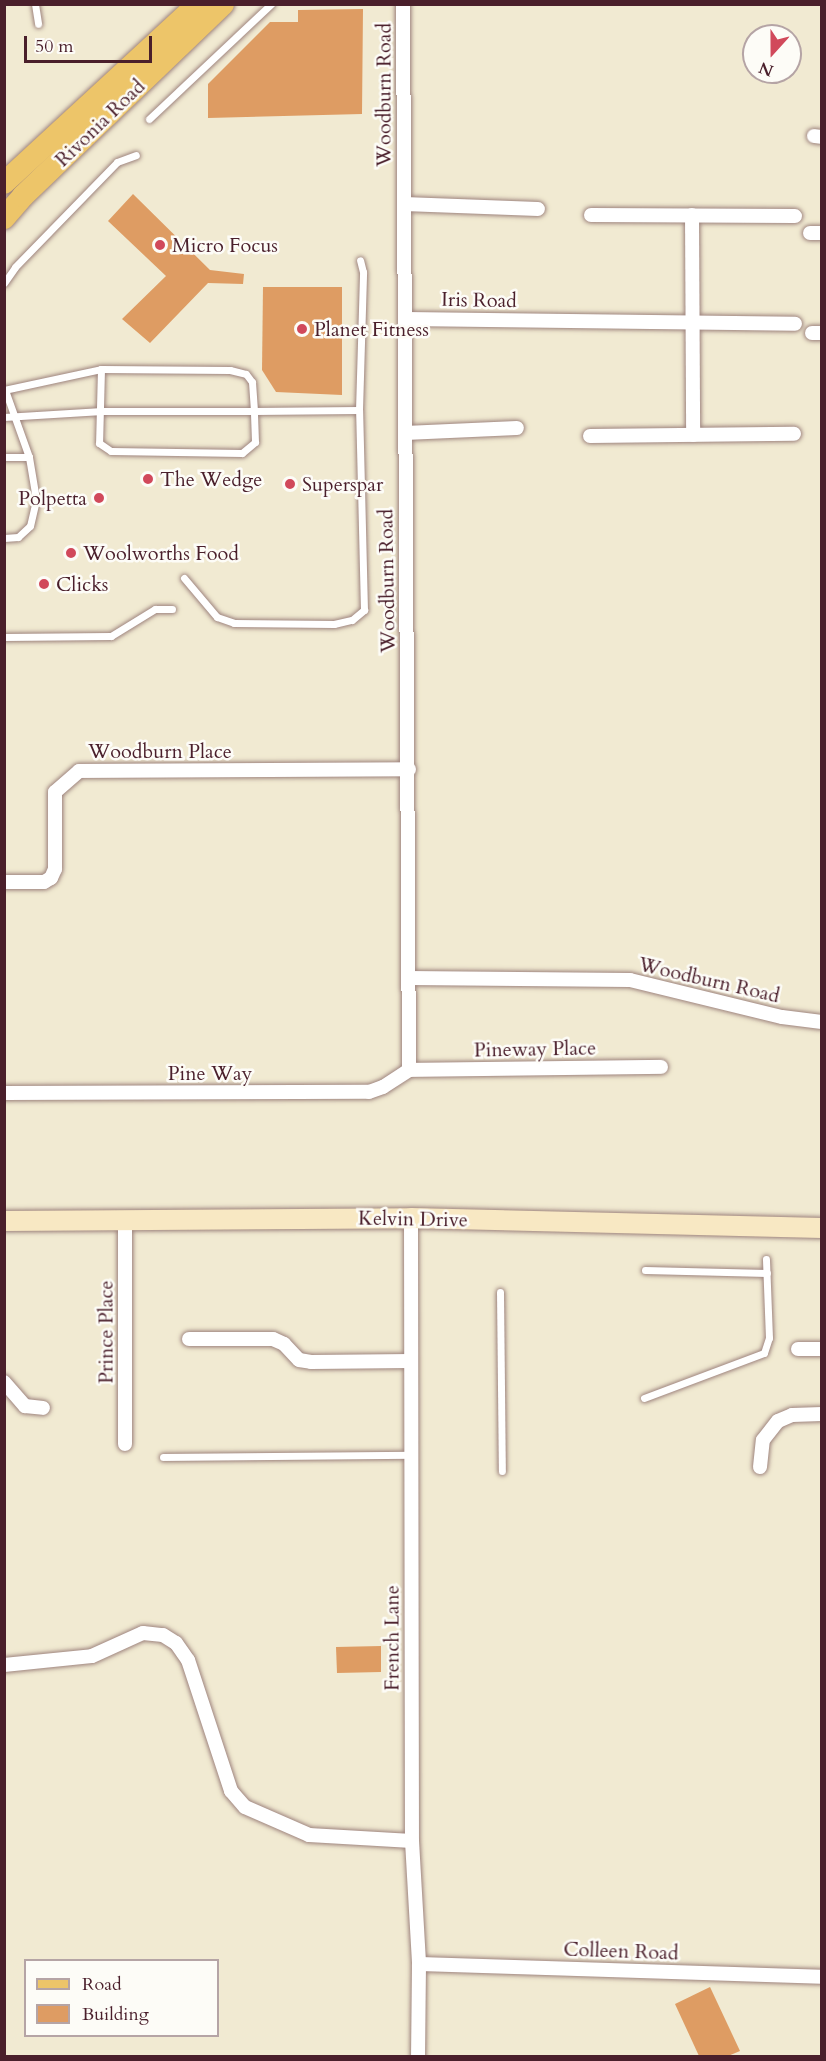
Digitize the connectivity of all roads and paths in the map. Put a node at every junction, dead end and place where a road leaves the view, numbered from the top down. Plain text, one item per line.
1 (35, 4) edge
2 (198, 4) edge
3 (223, 4) edge
4 (270, 4) edge
5 (404, 4) edge
6 (38, 24) dead end
7 (149, 119) dead end
8 (136, 155) dead end
9 (4, 183) edge
10 (404, 204) junction
11 (538, 209) dead end
12 (591, 215) dead end
13 (692, 215) junction
14 (795, 216) dead end
15 (4, 218) edge
16 (360, 260) dead end
17 (4, 283) edge
18 (406, 319) junction
19 (693, 322) junction
20 (795, 324) dead end
21 (101, 369) junction
22 (5, 390) edge
23 (359, 410) junction
24 (102, 411) junction
25 (254, 411) junction
26 (8, 417) edge
27 (517, 428) dead end
28 (405, 433) junction
29 (794, 434) dead end
30 (693, 435) junction
31 (590, 436) dead end
32 (4, 457) edge
33 (29, 457) junction
34 (4, 538) edge
35 (184, 578) dead end
36 (172, 609) dead end
37 (4, 638) edge
38 (409, 769) junction
39 (4, 882) edge
40 (408, 978) junction
41 (822, 1022) edge
42 (661, 1067) dead end
43 (409, 1070) junction
44 (4, 1092) edge
45 (411, 1218) junction
46 (125, 1219) junction
47 (4, 1221) edge
48 (822, 1228) edge
49 (766, 1258) dead end
50 (645, 1270) dead end
51 (767, 1273) junction
52 (500, 1292) dead end
53 (189, 1339) dead end
54 (798, 1349) dead end
55 (822, 1349) edge
56 (411, 1361) junction
57 (4, 1382) edge
58 (644, 1398) dead end
59 (43, 1408) dead end
60 (822, 1414) edge
61 (125, 1444) dead end
62 (410, 1455) junction
63 (163, 1457) dead end
64 (760, 1467) dead end
65 (502, 1472) dead end
66 (5, 1663) edge
67 (412, 1841) junction
68 (419, 1964) junction
69 (822, 1977) edge
70 (418, 2056) edge

1 - 6 lane
2 - 9 main road, Rivonia Road
3 - 15 main road, Rivonia Road
4 - 7 lane
5 - 10 street, Woodburn Road
8 - 17 lane
10 - 11 street
10 - 18 street, Woodburn Road
12 - 13 street
13 - 14 street
13 - 19 street
16 - 23 lane
18 - 19 street, Iris Road
18 - 28 street, Woodburn Road
19 - 20 street, Iris Road
19 - 30 street
21 - 22 lane
21 - 24 lane
21 - 25 lane
22 - 26 lane
23 - 25 lane
23 - 35 lane
24 - 25 lane
24 - 25 lane
24 - 26 lane
26 - 33 lane
27 - 28 street
28 - 38 street, Woodburn Road
29 - 30 street
30 - 31 street
32 - 33 lane
33 - 34 lane
36 - 37 lane
38 - 39 street, Woodburn Place
38 - 40 street, Woodburn Road
40 - 41 street, Woodburn Road
40 - 43 street, Woodburn Road
42 - 43 street, Pineway Place
43 - 44 street, Pine Way
45 - 46 main road, Kelvin Drive
45 - 48 main road, Kelvin Drive
45 - 56 street, French Lane
46 - 47 main road, Kelvin Drive
46 - 61 street, Prince Place
49 - 51 lane
50 - 51 lane
51 - 58 lane
52 - 65 lane
53 - 56 street
54 - 55 street
56 - 62 street, French Lane
57 - 59 street
60 - 64 street
62 - 63 lane
62 - 67 street, French Lane
66 - 67 street
67 - 68 street, French Lane
68 - 69 street, Colleen Road
68 - 70 street, French Lane

